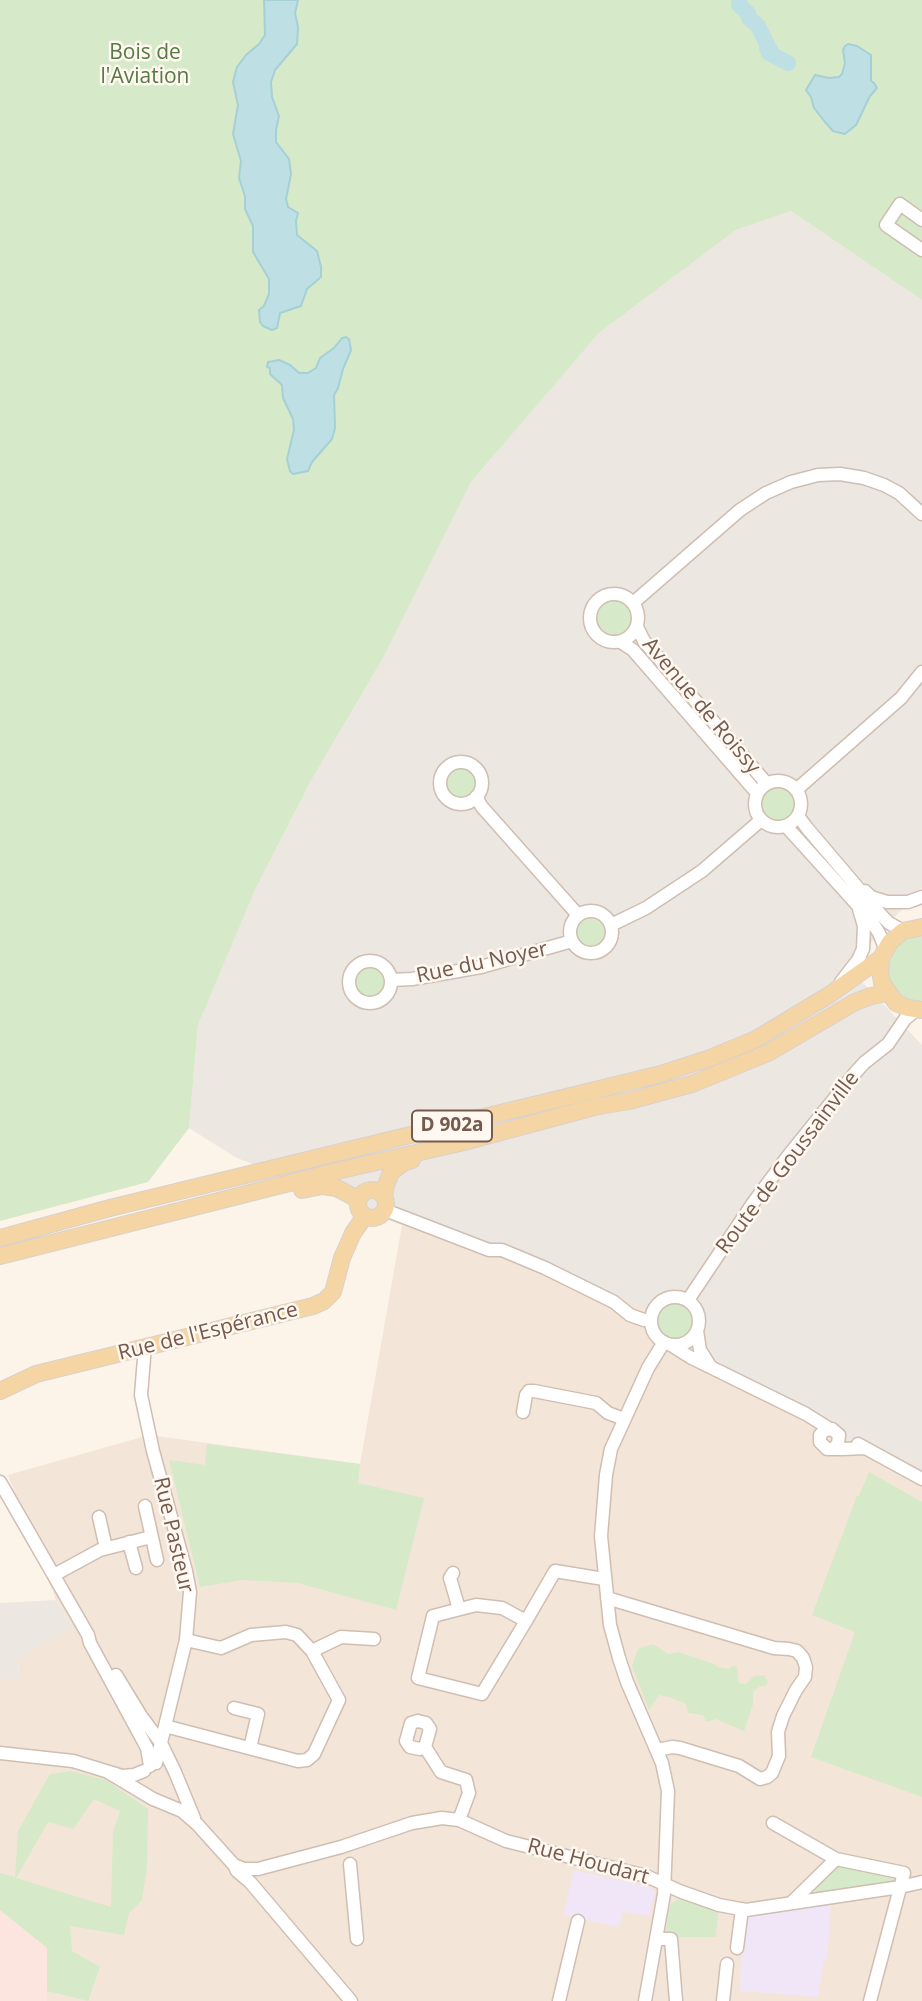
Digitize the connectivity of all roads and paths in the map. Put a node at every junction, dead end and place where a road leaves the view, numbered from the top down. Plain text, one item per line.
1 (922, 220) edge
2 (922, 250) edge
3 (922, 513) edge
4 (633, 603) junction
5 (637, 627) junction
6 (621, 642) junction
7 (922, 672) edge
8 (762, 789) junction
9 (796, 790) junction
10 (476, 797) dead end
11 (798, 816) junction
12 (761, 820) junction
13 (786, 826) junction
14 (849, 877) junction
15 (922, 897) edge
16 (859, 909) junction
17 (578, 915) junction
18 (611, 925) junction
19 (916, 925) edge
20 (572, 941) junction
21 (883, 953) junction
22 (391, 980) dead end
23 (829, 995) junction
24 (892, 998) junction
25 (919, 1010) edge
26 (897, 1032) junction
27 (464, 1142) junction
28 (359, 1200) junction
29 (217, 1202) junction
30 (384, 1203) junction
31 (365, 1216) junction
32 (0, 1238) edge
33 (0, 1256) edge
34 (688, 1300) junction
35 (651, 1320) junction
36 (697, 1331) junction
37 (145, 1346) junction
38 (664, 1347) junction
39 (711, 1366) junction
40 (0, 1391) edge
41 (523, 1412) dead end
42 (800, 1412) junction
43 (624, 1419) junction
44 (834, 1432) junction
45 (827, 1446) junction
46 (865, 1447) junction
47 (922, 1479) edge
48 (0, 1482) edge
49 (145, 1506) dead end
50 (99, 1517) dead end
51 (151, 1537) junction
52 (130, 1542) junction
53 (106, 1548) junction
54 (157, 1560) dead end
55 (136, 1569) dead end
56 (453, 1573) dead end
57 (54, 1575) junction
58 (604, 1579) junction
59 (607, 1598) junction
60 (459, 1609) junction
61 (526, 1621) junction
62 (89, 1635) junction
63 (374, 1639) dead end
64 (186, 1640) junction
65 (312, 1651) junction
66 (234, 1708) dead end
67 (165, 1726) junction
68 (160, 1743) junction
69 (425, 1747) dead end
70 (250, 1748) junction
71 (657, 1750) junction
72 (0, 1753) edge
73 (150, 1767) junction
74 (108, 1772) junction
75 (175, 1775) junction
76 (153, 1798) junction
77 (459, 1819) junction
78 (773, 1823) dead end
79 (197, 1824) junction
80 (350, 1844) junction
81 (836, 1859) junction
82 (234, 1865) junction
83 (258, 1869) junction
84 (250, 1882) junction
85 (922, 1882) edge
86 (663, 1883) junction
87 (900, 1887) junction
88 (791, 1903) junction
89 (742, 1909) junction
90 (578, 1921) dead end
91 (357, 1939) dead end
92 (656, 1939) junction
93 (737, 1948) dead end
94 (727, 1964) dead end
95 (351, 2001) edge
96 (559, 2001) edge
97 (645, 2001) edge
98 (676, 2001) edge
99 (723, 2001) edge
100 (870, 2001) edge

1 - 2 street
3 - 4 street
4 - 5 street
4 - 6 street
5 - 6 street
5 - 8 street, Avenue de Roissy
6 - 8 street, Avenue de Roissy
7 - 9 street
8 - 9 street
8 - 12 street
9 - 11 street
10 - 17 street
11 - 13 street
11 - 14 street
12 - 13 street
12 - 18 street
13 - 16 street
14 - 15 street
14 - 19 street
16 - 21 street
16 - 23 street
17 - 18 street
17 - 20 street
18 - 20 street
19 - 21 main road
20 - 22 street, Rue du Noyer
21 - 23 main road, D 902a
21 - 24 main road
23 - 32 main road, D 902a
24 - 25 main road
24 - 26 street
24 - 27 main road, D 902a
25 - 26 street, Route de Goussainville
26 - 34 street, Route de Goussainville
27 - 29 main road, D 902a
27 - 30 main road
28 - 29 main road
28 - 30 main road
28 - 31 main road
29 - 33 main road, D 902a
30 - 31 main road
30 - 35 street
31 - 37 main road, Rue de l'Espérance
34 - 35 street
34 - 36 street
35 - 38 street
36 - 38 street
36 - 39 street
37 - 40 main road, Rue de l'Espérance
37 - 64 street, Rue Pasteur
38 - 39 street
38 - 43 street
39 - 42 street
41 - 43 street
42 - 44 street
42 - 45 street
43 - 58 street
44 - 45 street
44 - 45 street
44 - 46 street
45 - 46 street
46 - 47 street
48 - 57 street
49 - 51 street
50 - 53 street
51 - 52 street
51 - 54 street
52 - 53 street
52 - 55 street
53 - 57 street
56 - 60 street
57 - 62 street
58 - 59 street
58 - 61 street
59 - 71 street
59 - 71 street
60 - 61 street
60 - 61 street
62 - 68 street
62 - 73 street
63 - 65 street
64 - 65 street
64 - 67 street, Rue Pasteur
65 - 70 street
66 - 70 street
67 - 68 street, Rue Pasteur
67 - 70 street
68 - 73 street, Rue Pasteur
68 - 75 street
69 - 77 street
71 - 86 street
72 - 74 street
73 - 74 street
73 - 75 street
73 - 76 street
74 - 76 street
75 - 76 street
75 - 79 street
76 - 79 street
77 - 80 street, Rue Houdart
77 - 86 street, Rue Houdart
78 - 81 street
79 - 82 street
80 - 83 street, Rue Houdart
80 - 91 street
81 - 87 street
81 - 88 street
82 - 83 street, Rue Houdart
82 - 84 street
83 - 84 street
84 - 95 street
85 - 87 street, Rue Houdart
86 - 89 street, Rue Houdart
86 - 92 street
87 - 88 street, Rue Houdart
87 - 100 street
88 - 89 street, Rue Houdart
89 - 93 street
90 - 96 street
92 - 97 street
92 - 98 street
94 - 99 street

